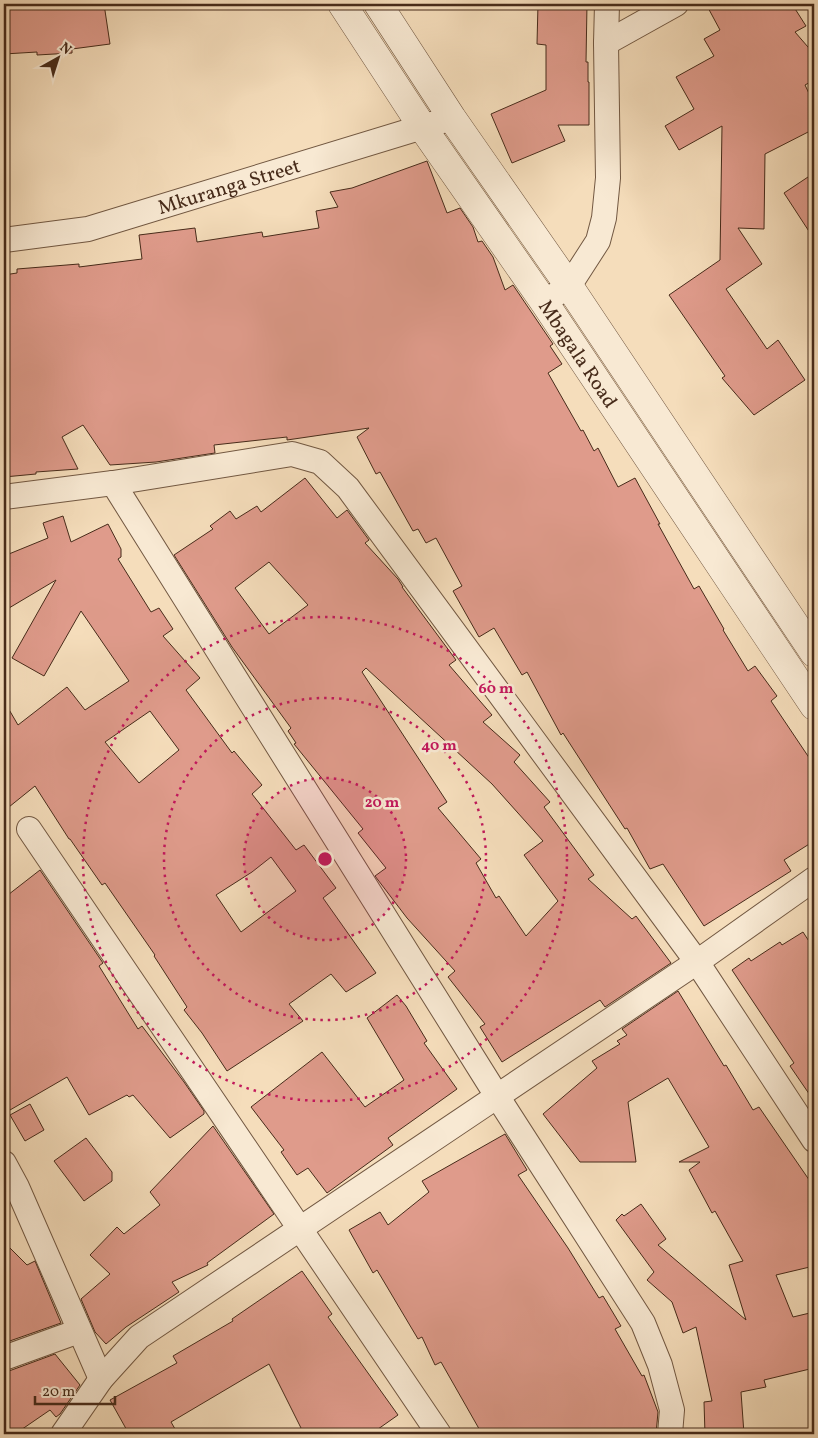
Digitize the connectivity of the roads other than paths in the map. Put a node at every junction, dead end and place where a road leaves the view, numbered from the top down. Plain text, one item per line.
1 (342, 4) edge
2 (378, 4) edge
3 (607, 4) edge
4 (676, 4) edge
5 (606, 43) junction
6 (452, 118) junction
7 (422, 127) junction
8 (4, 240) edge
9 (569, 286) junction
10 (544, 302) junction
11 (112, 483) junction
12 (4, 497) edge
13 (814, 653) edge
14 (814, 706) edge
15 (30, 829) dead end
16 (814, 879) edge
17 (697, 962) junction
18 (497, 1096) junction
19 (814, 1140) edge
20 (4, 1163) edge
21 (300, 1229) junction
22 (79, 1331) junction
23 (4, 1358) edge
24 (101, 1379) junction
25 (63, 1434) edge
26 (439, 1434) edge
27 (670, 1434) edge

1 - 7 street, Mbagala Road
2 - 6 street, Mbagala Road
3 - 5 street
4 - 5 street
5 - 9 street
6 - 7 street, Mkuranga Street
6 - 9 street, Mbagala Road
7 - 8 street, Mkuranga Street
7 - 10 street, Mbagala Road
9 - 10 street
9 - 13 street, Mbagala Road
10 - 14 street, Mbagala Road
11 - 12 street
11 - 17 street
11 - 18 street
15 - 21 street
16 - 17 street
17 - 18 street
17 - 19 street
18 - 21 street
18 - 27 street
20 - 22 street
21 - 24 street
21 - 26 street
22 - 23 street
22 - 24 street
24 - 25 street

